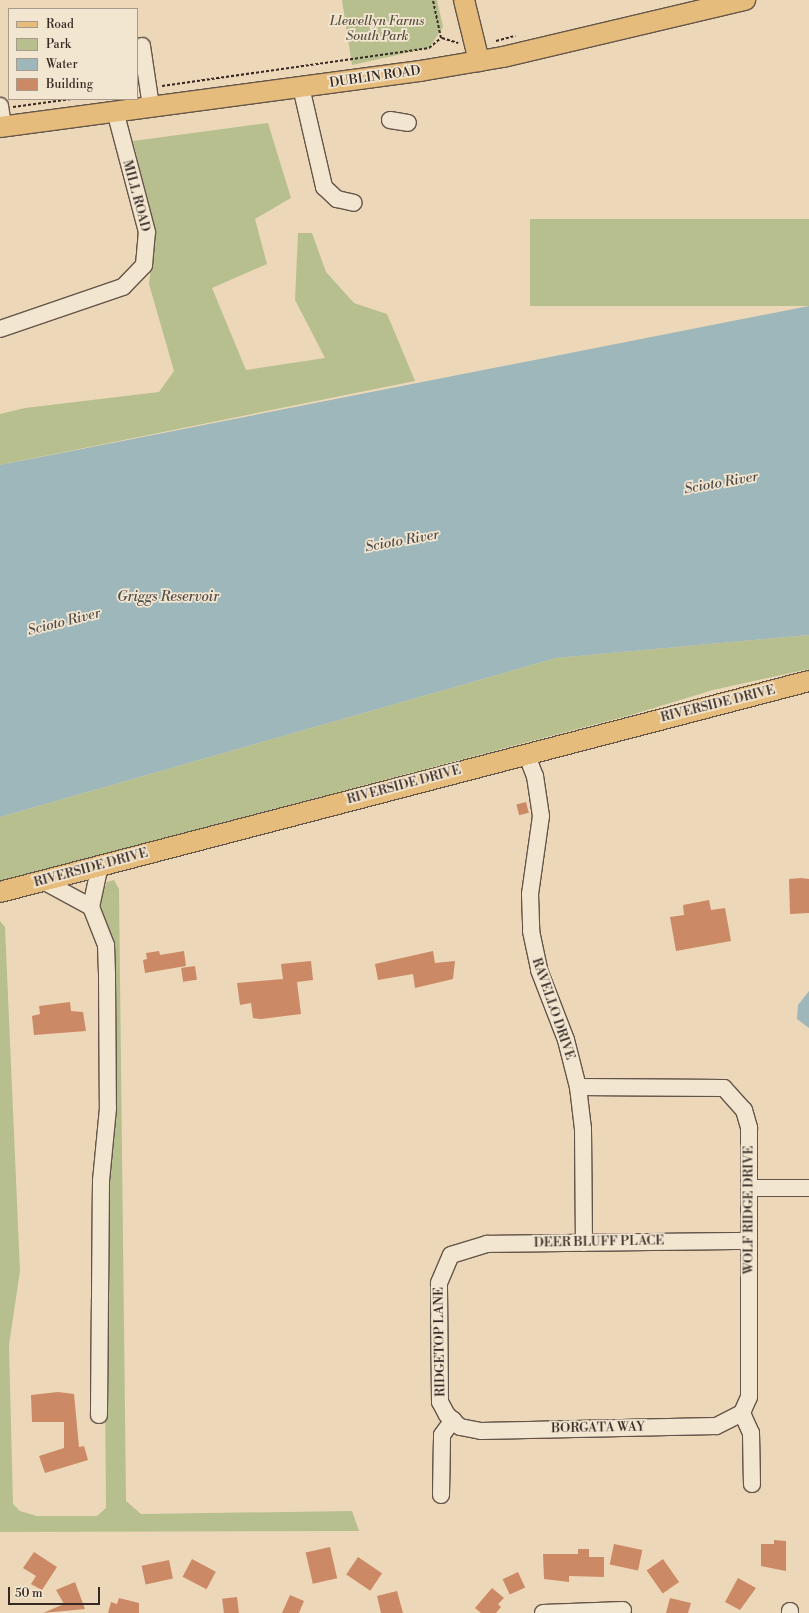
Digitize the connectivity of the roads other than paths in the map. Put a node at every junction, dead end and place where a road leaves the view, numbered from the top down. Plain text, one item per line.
1 (464, 0) edge
2 (745, 0) edge
3 (142, 46) dead end
4 (477, 53) junction
5 (301, 87) junction
6 (149, 97) junction
7 (114, 111) junction
8 (1, 117) edge
9 (390, 120) dead end
10 (408, 123) dead end
11 (354, 203) dead end
12 (0, 329) edge
13 (809, 681) edge
14 (526, 753) junction
15 (100, 865) junction
16 (43, 880) junction
17 (0, 892) edge
18 (91, 907) junction
19 (578, 1087) junction
20 (749, 1188) junction
21 (809, 1188) edge
22 (749, 1240) junction
23 (584, 1243) junction
24 (451, 1255) joint
25 (742, 1413) junction
26 (99, 1415) dead end
27 (453, 1420) junction
28 (752, 1484) dead end
29 (441, 1495) dead end
30 (623, 1610) dead end
31 (543, 1613) edge

1 - 4 main road
2 - 4 main road, DUBLIN ROAD
3 - 6 street
4 - 5 main road, DUBLIN ROAD
5 - 6 main road, DUBLIN ROAD
5 - 11 street
6 - 7 main road, DUBLIN ROAD
7 - 8 main road, DUBLIN ROAD
7 - 12 street, MILL ROAD
9 - 10 street
13 - 14 main road, RIVERSIDE DRIVE
14 - 15 main road, RIVERSIDE DRIVE
14 - 19 street, RAVELLO DRIVE
15 - 16 main road, RIVERSIDE DRIVE
15 - 18 street
16 - 17 main road, RIVERSIDE DRIVE
16 - 18 street
18 - 26 street
19 - 20 street, WOLF RIDGE DRIVE
19 - 23 street, RAVELLO DRIVE
20 - 21 street
20 - 22 street, WOLF RIDGE DRIVE
22 - 23 street, DEER BLUFF PLACE
22 - 25 street, WOLF RIDGE DRIVE
23 - 24 street, DEER BLUFF PLACE
24 - 27 street, RIDGETOP LANE
25 - 27 street, BORGATA WAY
25 - 28 street
27 - 29 street
30 - 31 street

